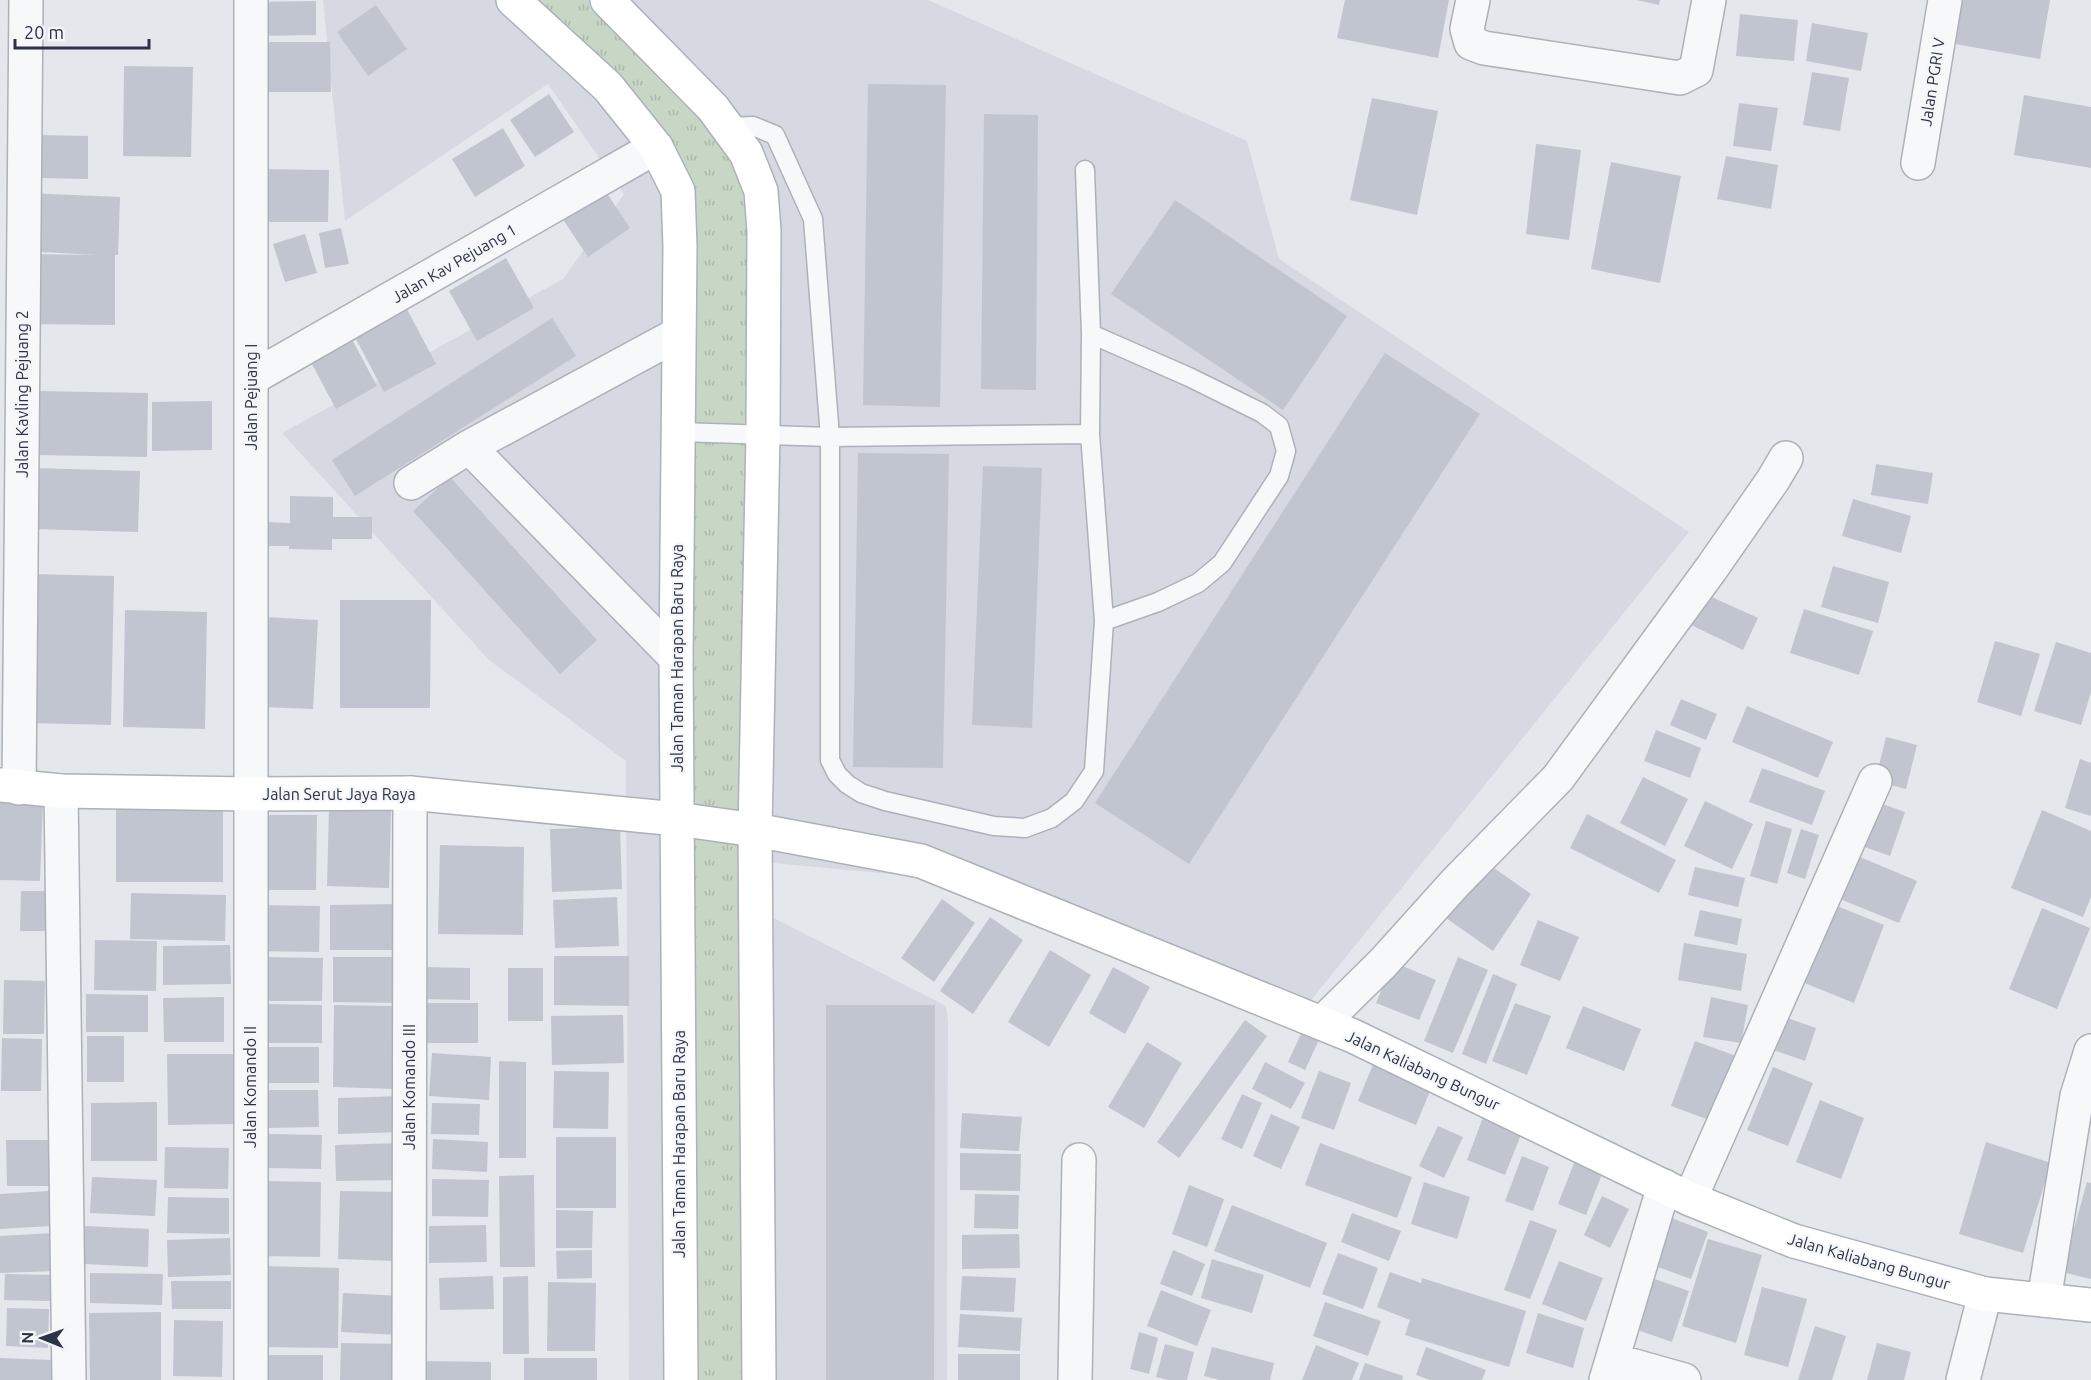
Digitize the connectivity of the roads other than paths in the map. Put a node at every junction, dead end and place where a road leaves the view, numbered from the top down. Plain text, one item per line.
1 (26, 0) edge
2 (251, 0) edge
3 (513, 0) edge
4 (607, 0) edge
5 (1473, 0) edge
6 (1709, 0) edge
7 (1945, 0) edge
8 (726, 127) junction
9 (656, 147) junction
10 (1918, 163) dead end
11 (1085, 170) dead end
12 (678, 334) junction
13 (1092, 334) junction
14 (252, 378) junction
15 (679, 432) junction
16 (1090, 434) junction
17 (763, 435) junction
18 (831, 437) junction
19 (469, 447) junction
20 (1786, 458) dead end
21 (411, 483) dead end
22 (1104, 621) junction
23 (676, 658) junction
24 (1875, 781) dead end
25 (9, 787) edge
26 (62, 791) junction
27 (410, 793) junction
28 (249, 794) junction
29 (677, 819) junction
30 (755, 830) junction
31 (1322, 1023) junction
32 (2091, 1051) edge
33 (1079, 1160) dead end
34 (1677, 1192) junction
35 (1985, 1294) junction
36 (2044, 1300) junction
37 (2091, 1305) edge
38 (1610, 1370) edge
39 (69, 1380) edge
40 (251, 1380) edge
41 (409, 1380) edge
42 (681, 1380) edge
43 (759, 1380) edge
44 (1075, 1380) edge
45 (1684, 1380) edge
46 (1963, 1380) edge

1 - 25 street, Jalan Kavling Pejuang 2
2 - 14 street, Jalan Pejuang I
3 - 9 street, Jalan Taman Harapan Baru Raya
4 - 8 street
5 - 6 street
7 - 10 street, Jalan PGRI V
8 - 17 street
8 - 18 lane
9 - 12 street, Jalan Taman Harapan Baru Raya
9 - 14 street, Jalan Kav Pejuang 1
11 - 13 lane
12 - 15 street, Jalan Taman Harapan Baru Raya
12 - 19 street
13 - 16 lane
13 - 22 lane
14 - 28 street, Jalan Pejuang I
15 - 17 lane
15 - 23 street, Jalan Taman Harapan Baru Raya
16 - 18 lane
16 - 22 lane
17 - 18 lane
17 - 30 street
18 - 22 lane
19 - 21 street
19 - 23 street
20 - 31 street
23 - 29 street, Jalan Taman Harapan Baru Raya
24 - 34 street
25 - 26 street, Jalan Serut Jaya Raya
26 - 28 street, Jalan Serut Jaya Raya
26 - 39 street
27 - 28 street, Jalan Serut Jaya Raya
27 - 29 street, Jalan Serut Jaya Raya
27 - 41 street, Jalan Komando III
28 - 40 street, Jalan Komando II
29 - 30 street, Jalan Serut Jaya Raya
29 - 42 street, Jalan Taman Harapan Baru Raya
30 - 31 street, Jalan Kaliabang Bungur
30 - 43 street
31 - 34 street, Jalan Kaliabang Bungur
32 - 36 street
33 - 44 street
34 - 35 street, Jalan Kaliabang Bungur
34 - 38 street
35 - 36 street, Jalan Kaliabang Bungur
35 - 46 street
36 - 37 street, Jalan Kaliabang Bungur
38 - 45 street

